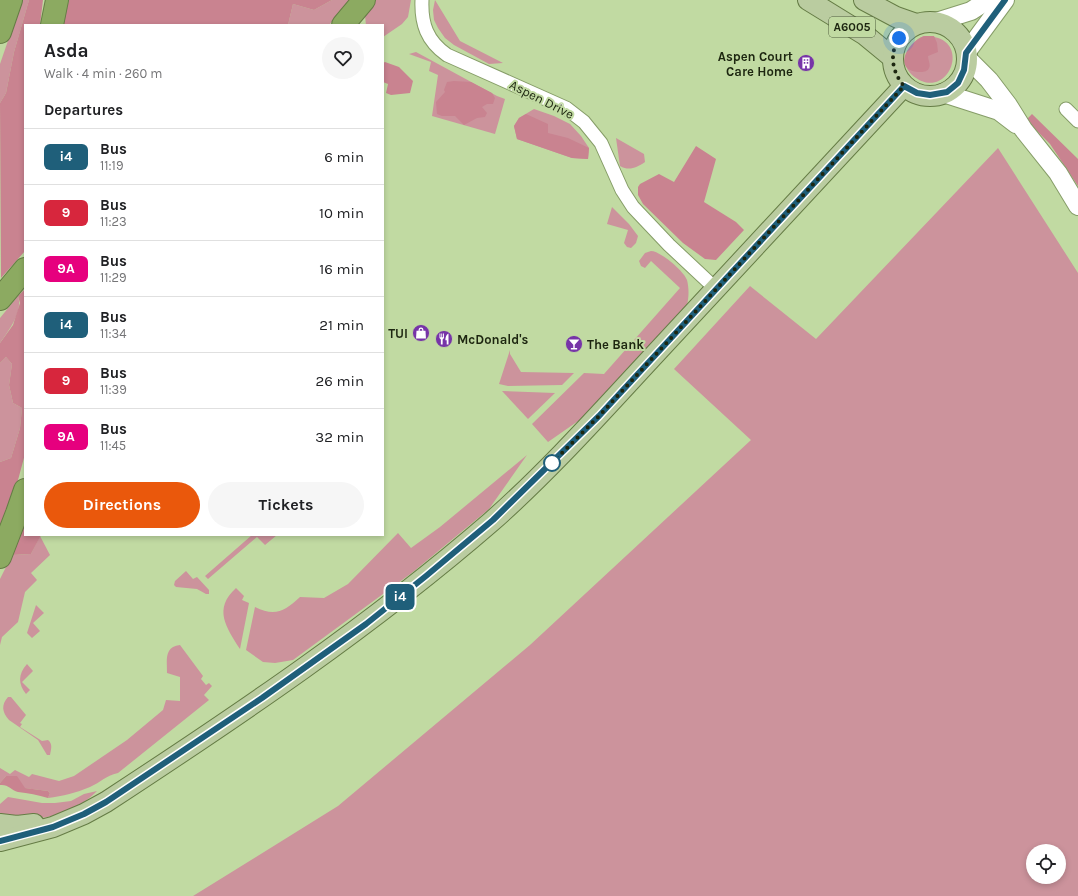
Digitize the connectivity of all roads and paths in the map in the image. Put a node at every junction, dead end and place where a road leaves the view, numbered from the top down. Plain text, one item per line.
1 (11, 0) edge
2 (57, 0) edge
3 (364, 0) edge
4 (422, 0) edge
5 (808, 0) edge
6 (864, 0) edge
7 (988, 0) edge
8 (1005, 0) edge
9 (936, 22) junction
10 (52, 24) edge
11 (344, 24) edge
12 (916, 24) junction
13 (0, 32) edge
14 (966, 55) junction
15 (893, 58) junction
16 (904, 86) junction
17 (943, 93) junction
18 (1066, 109) dead end
19 (1078, 122) edge
20 (1023, 129) junction
21 (1078, 206) edge
22 (24, 270) edge
23 (716, 289) junction
24 (0, 299) edge
25 (24, 493) edge
26 (0, 557) edge
27 (72, 820) junction
28 (0, 824) edge
29 (0, 841) edge

1 - 13 highway
2 - 10 highway
3 - 11 highway
4 - 23 street, Aspen Drive
5 - 15 main road, A6005
6 - 12 main road, A6005
7 - 9 street
8 - 14 street
9 - 12 main road, A6005
9 - 14 main road
12 - 15 main road
14 - 17 main road
14 - 20 street
15 - 16 main road
16 - 17 main road
16 - 23 main road
17 - 20 street
18 - 19 street
20 - 21 street
22 - 24 highway
23 - 27 main road
25 - 26 highway
27 - 28 main road
27 - 29 main road

